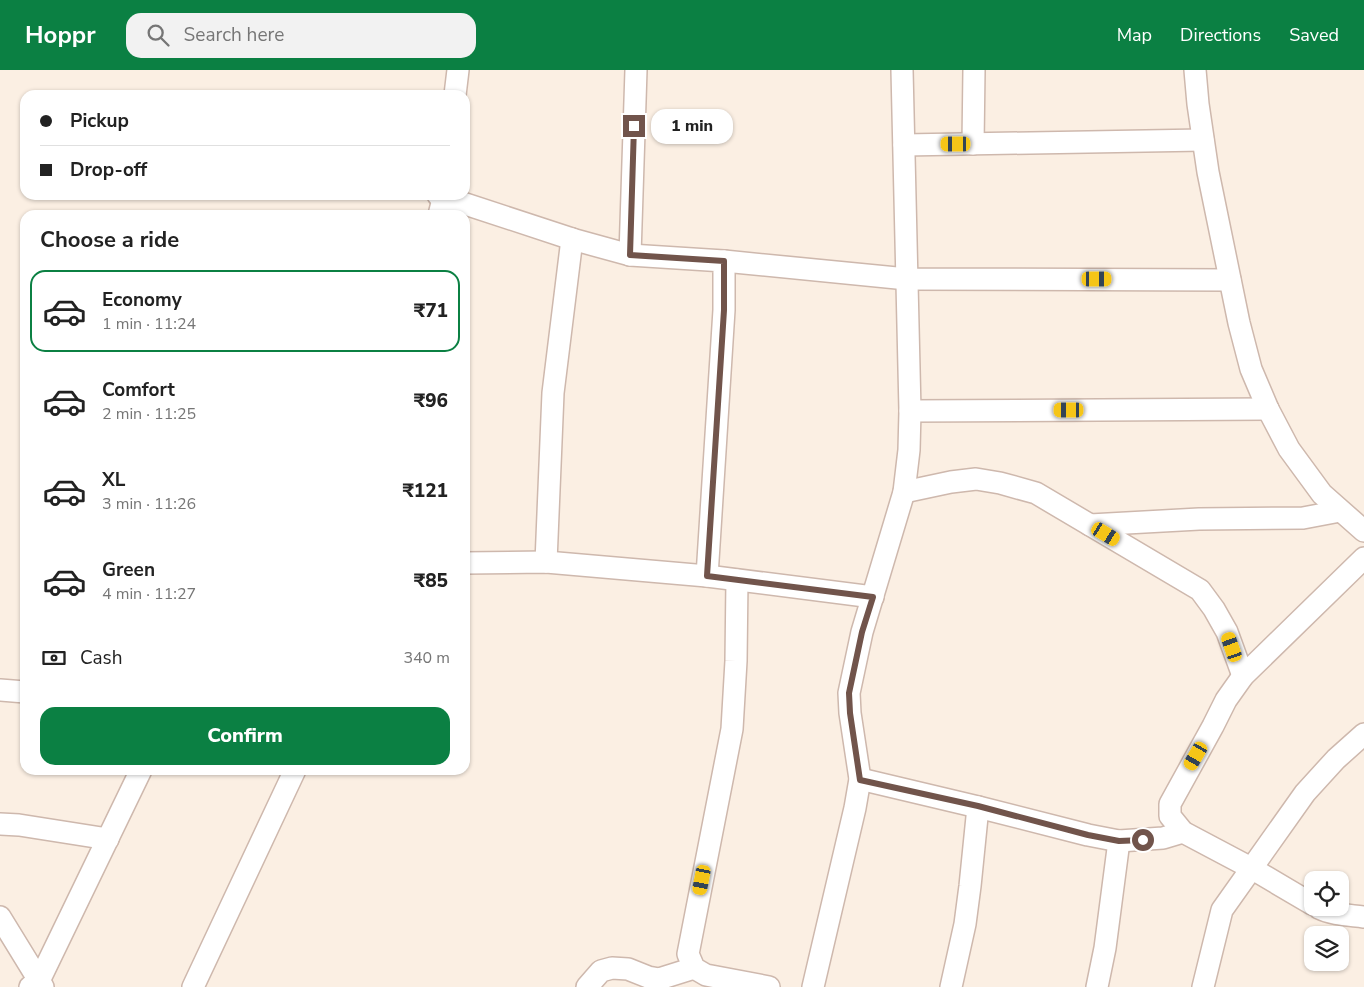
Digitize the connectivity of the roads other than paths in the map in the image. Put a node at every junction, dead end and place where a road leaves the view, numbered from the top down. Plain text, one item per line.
1 (458, 70) edge
2 (636, 70) edge
3 (902, 70) edge
4 (974, 70) edge
5 (1195, 70) edge
6 (456, 90) edge
7 (1203, 140) junction
8 (904, 144) junction
9 (973, 144) junction
10 (441, 200) edge
11 (572, 239) junction
12 (630, 255) junction
13 (724, 261) junction
14 (907, 278) junction
15 (1230, 280) junction
16 (1268, 410) junction
17 (910, 411) junction
18 (904, 492) junction
19 (1340, 511) junction
20 (1090, 525) junction
21 (1364, 531) edge
22 (1364, 558) edge
23 (546, 562) junction
24 (470, 563) edge
25 (707, 576) junction
26 (737, 580) junction
27 (873, 597) junction
28 (1243, 676) junction
29 (0, 690) edge
30 (20, 692) edge
31 (1364, 734) edge
32 (139, 775) edge
33 (293, 775) edge
34 (860, 780) junction
35 (978, 806) junction
36 (0, 824) edge
37 (1183, 832) junction
38 (108, 839) junction
39 (1119, 841) junction
40 (1251, 868) junction
41 (1304, 899) edge
42 (1349, 915) edge
43 (1364, 916) edge
44 (0, 917) edge
45 (694, 968) junction
46 (37, 985) edge
47 (193, 987) edge
48 (587, 987) edge
49 (769, 987) edge
50 (813, 987) edge
51 (950, 987) edge
52 (1097, 987) edge
53 (1203, 987) edge

1 - 6 street
2 - 12 street
3 - 8 street
4 - 9 street
5 - 7 street
7 - 9 street
7 - 15 street
8 - 9 street
8 - 14 street
10 - 11 street
11 - 12 street
11 - 23 street
12 - 13 street
13 - 14 street
13 - 25 street
14 - 15 street
14 - 17 street
15 - 16 street
16 - 17 street
16 - 19 street
17 - 18 street
18 - 20 street
18 - 27 street
19 - 20 street
19 - 21 street
20 - 28 street
22 - 28 street
23 - 24 street
23 - 25 street
25 - 26 street
26 - 27 street
26 - 45 street
27 - 34 street
28 - 37 street
29 - 30 street
31 - 40 street
32 - 38 street
33 - 47 street
34 - 35 street
34 - 50 street
35 - 39 street
35 - 51 street
36 - 38 street
37 - 39 street
37 - 40 street
38 - 46 street
39 - 52 street
40 - 41 street
40 - 53 street
42 - 43 street
44 - 46 street
45 - 48 street
45 - 49 street

